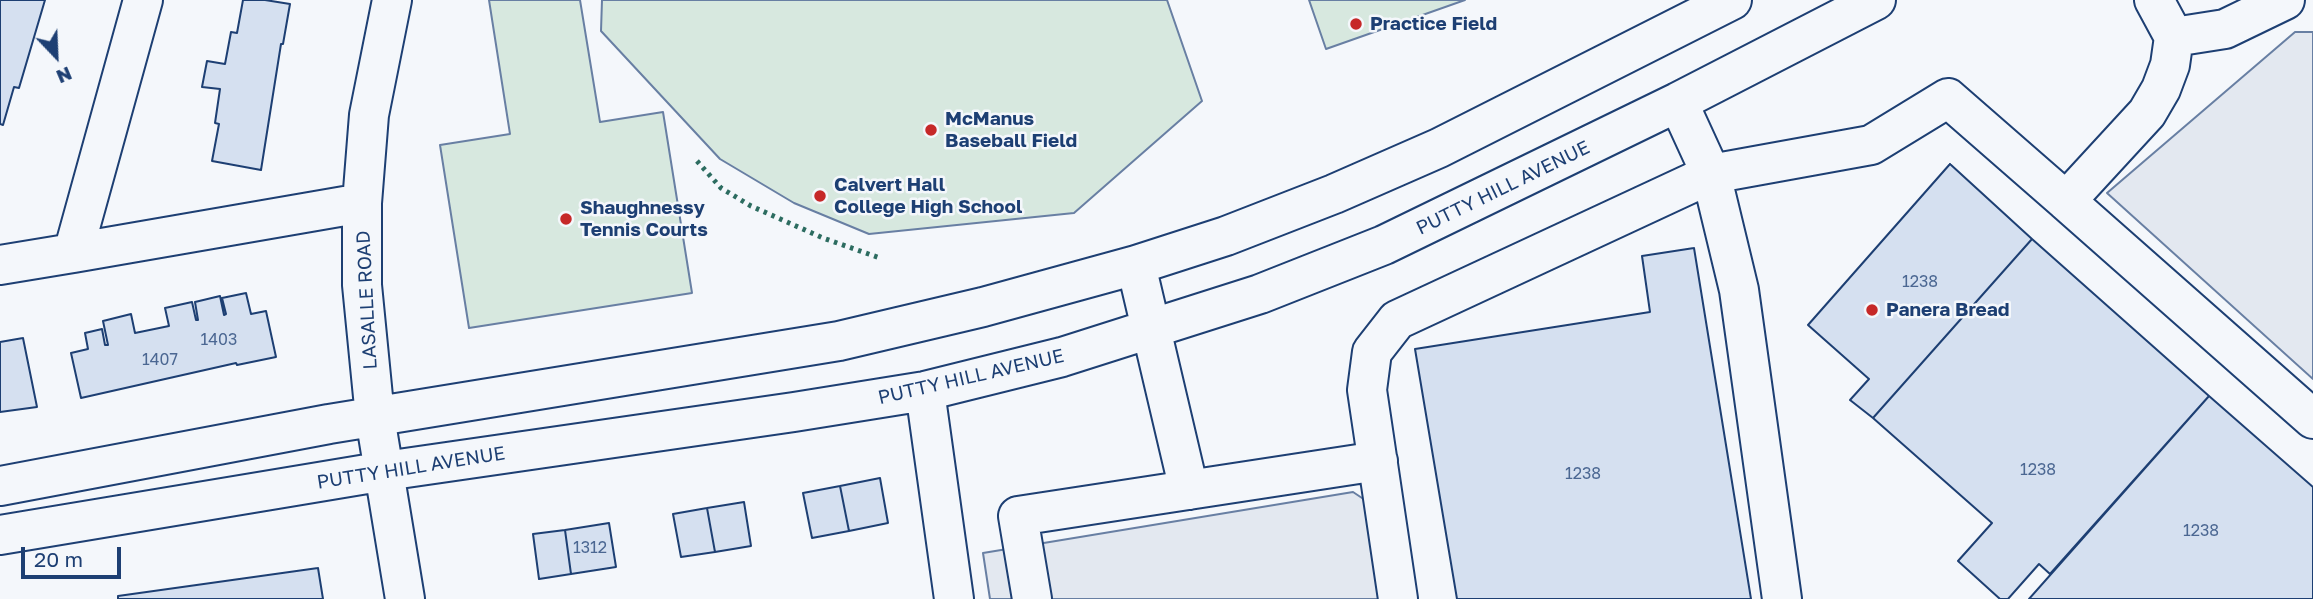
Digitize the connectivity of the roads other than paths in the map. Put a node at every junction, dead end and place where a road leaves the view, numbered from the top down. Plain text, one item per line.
1 (143, 0) edge
2 (1731, 0) edge
3 (1875, 0) edge
4 (2154, 0) edge
5 (2285, 0) edge
6 (389, 1) edge
7 (2218, 15) edge
8 (2174, 37) junction
9 (1678, 102) junction
10 (1711, 174) junction
11 (2066, 201) junction
12 (362, 203) junction
13 (72, 253) junction
14 (0, 265) edge
15 (1136, 265) junction
16 (1152, 330) junction
17 (925, 391) junction
18 (375, 417) junction
19 (2313, 419) edge
20 (1378, 461) junction
21 (385, 471) junction
22 (0, 486) edge
23 (1189, 490) junction
24 (0, 536) edge
25 (405, 599) edge
26 (954, 599) edge
27 (1032, 599) edge
28 (1398, 599) edge
29 (1782, 599) edge

1 - 13 street
2 - 15 street
3 - 9 street, PUTTY HILL AVENUE
4 - 8 street
5 - 7 street
6 - 12 street, LASALLE ROAD
7 - 8 street
8 - 11 street
9 - 10 street
9 - 16 street, PUTTY HILL AVENUE
10 - 11 street
10 - 20 street
10 - 29 street
11 - 19 street
12 - 13 street
12 - 18 street, LASALLE ROAD
13 - 14 street
15 - 16 street
15 - 18 street
16 - 17 street, PUTTY HILL AVENUE
16 - 23 street
17 - 21 street, PUTTY HILL AVENUE
17 - 26 street
18 - 21 street, LASALLE ROAD
18 - 22 street
20 - 23 street
20 - 28 street
21 - 24 street, PUTTY HILL AVENUE
21 - 25 street, LASALLE ROAD
23 - 27 street

